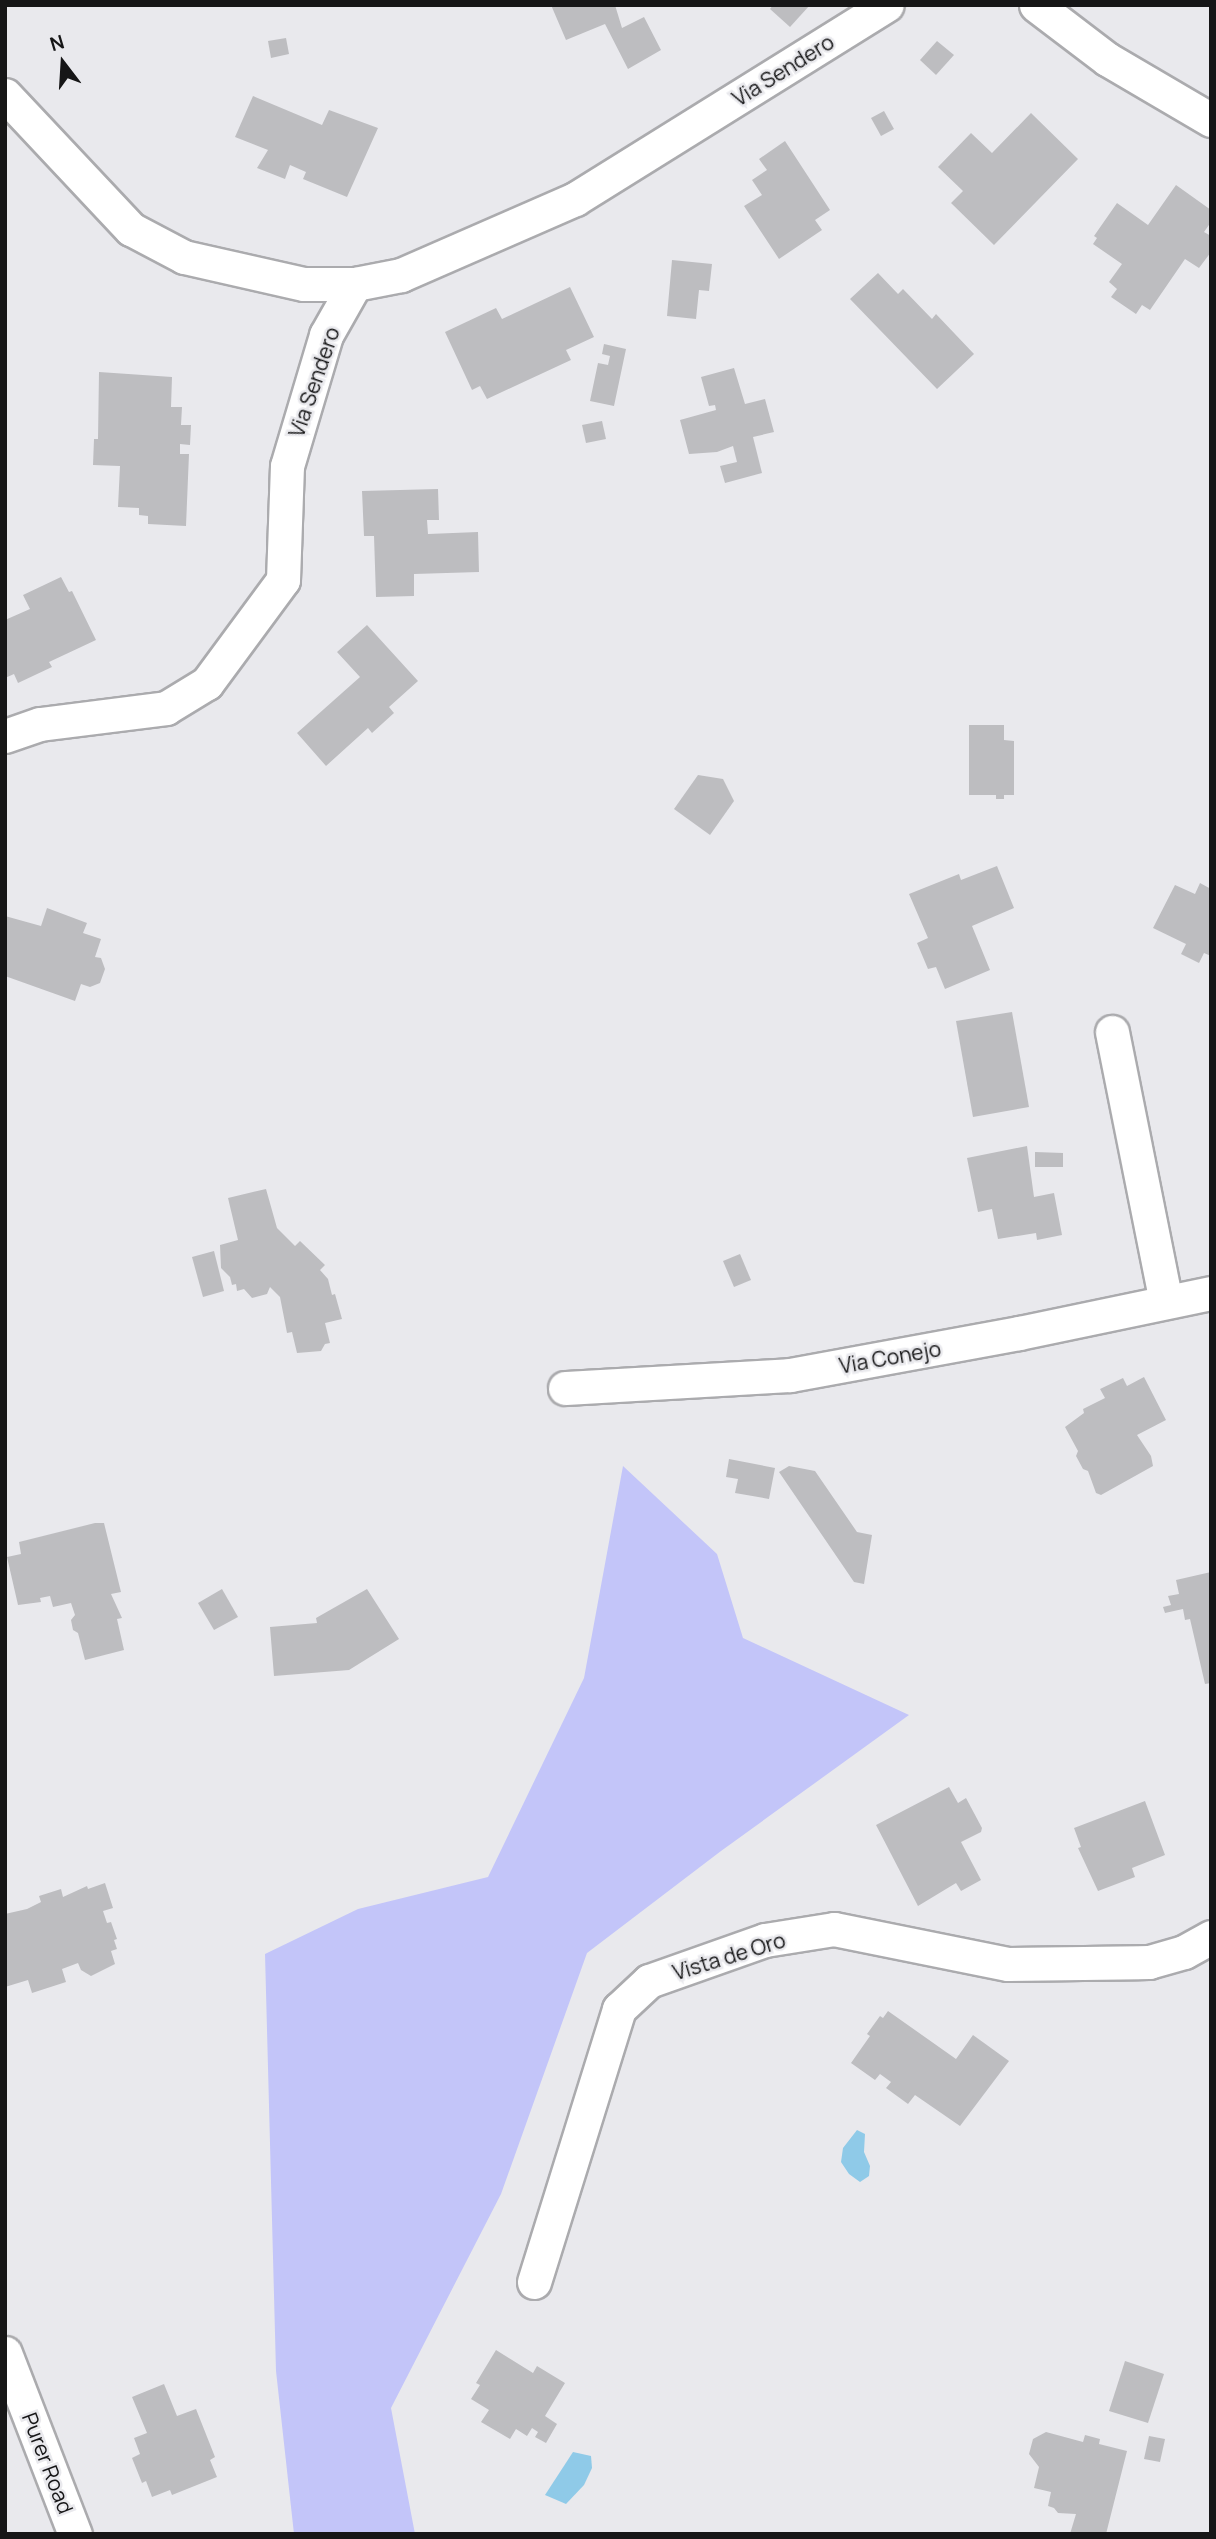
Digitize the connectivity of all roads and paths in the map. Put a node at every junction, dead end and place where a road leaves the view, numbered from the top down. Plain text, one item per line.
1 (887, 5) edge
2 (1036, 5) edge
3 (5, 95) edge
4 (1211, 120) edge
5 (355, 284) junction
6 (5, 736) edge
7 (1112, 1032) dead end
8 (1211, 1293) edge
9 (1166, 1302) junction
10 (565, 1388) dead end
11 (1211, 1937) edge
12 (534, 2282) dead end
13 (5, 2353) edge
14 (75, 2534) edge

1 - 5 street, Via Sendero
2 - 4 street
3 - 5 street
5 - 6 street, Via Sendero
7 - 9 street
8 - 9 street, Via Conejo
9 - 10 street, Via Conejo
11 - 12 street, Vista de Oro
13 - 14 street, Purer Road

